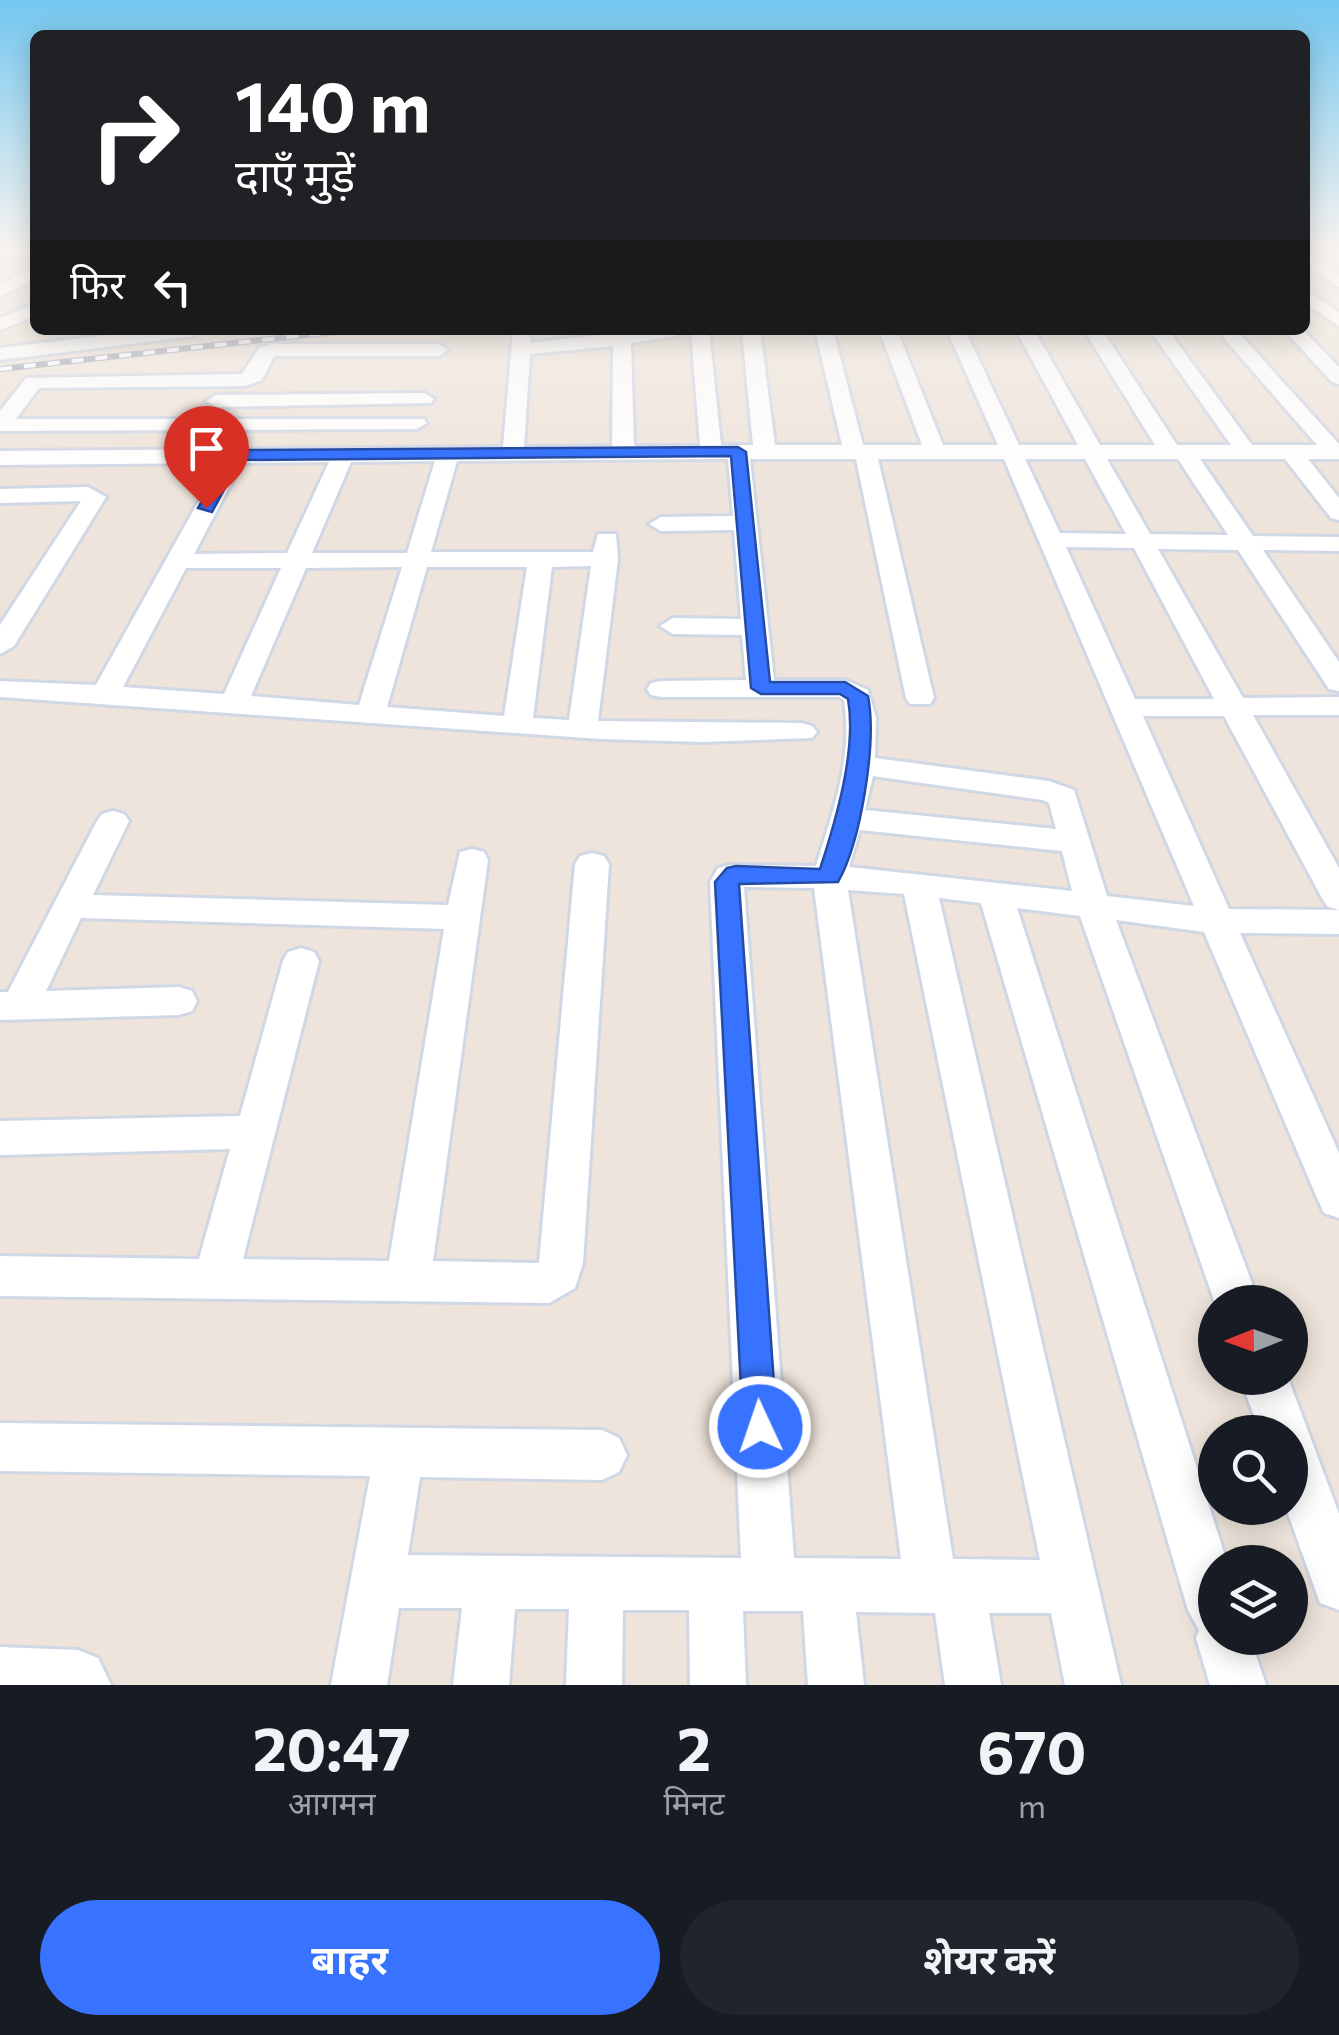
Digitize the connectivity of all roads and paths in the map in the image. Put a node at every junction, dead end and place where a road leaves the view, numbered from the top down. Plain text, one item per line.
1 (154, 335) edge
2 (642, 335) edge
3 (700, 335) edge
4 (752, 335) edge
5 (825, 335) edge
6 (890, 335) edge
7 (958, 335) edge
8 (1028, 335) edge
9 (1096, 335) edge
10 (1163, 335) edge
11 (1231, 335) edge
12 (1297, 335) edge
13 (622, 338) junction
14 (522, 339) edge
15 (0, 354) edge
16 (434, 366) edge
17 (1339, 378) edge
18 (16, 402) junction
19 (417, 423) junction
20 (623, 452) junction
21 (711, 452) junction
22 (738, 452) junction
23 (765, 452) junction
24 (860, 452) junction
25 (935, 452) junction
26 (1012, 452) junction
27 (1092, 452) junction
28 (1178, 452) junction
29 (1246, 452) junction
30 (1291, 452) junction
31 (1336, 452) edge
32 (512, 453) junction
33 (343, 454) junction
34 (408, 454) junction
35 (448, 454) junction
36 (235, 455) junction
37 (0, 458) edge
38 (0, 496) edge
39 (1339, 513) edge
40 (661, 524) dead end
41 (745, 524) junction
42 (1052, 540) junction
43 (1140, 541) junction
44 (1245, 542) junction
45 (1339, 544) edge
46 (540, 560) junction
47 (178, 561) junction
48 (416, 561) junction
49 (296, 562) junction
50 (673, 626) dead end
51 (755, 627) junction
52 (0, 646) edge
53 (1339, 684) edge
54 (761, 688) junction
55 (661, 689) dead end
56 (0, 690) edge
57 (106, 693) junction
58 (920, 698) dead end
59 (234, 703) junction
60 (1339, 706) edge
61 (1127, 708) junction
62 (1232, 708) junction
63 (371, 714) junction
64 (517, 725) junction
65 (583, 728) junction
66 (802, 732) dead end
67 (858, 765) junction
68 (847, 818) junction
69 (114, 820) dead end
70 (1077, 842) junction
71 (472, 860) dead end
72 (592, 864) dead end
73 (829, 877) junction
74 (920, 884) junction
75 (995, 893) junction
76 (1339, 898) edge
77 (1093, 905) junction
78 (71, 906) junction
79 (463, 918) junction
80 (1216, 921) junction
81 (1339, 922) edge
82 (301, 961) dead end
83 (179, 1001) dead end
84 (10, 1006) edge
85 (255, 1132) junction
86 (0, 1138) edge
87 (1339, 1200) edge
88 (0, 1276) edge
89 (216, 1280) junction
90 (408, 1283) junction
91 (1231, 1285) edge
92 (0, 1448) edge
93 (399, 1452) junction
94 (602, 1456) dead end
95 (1308, 1499) edge
96 (1198, 1555) edge
97 (378, 1581) junction
98 (714, 1582) junction
99 (491, 1583) junction
100 (769, 1583) junction
101 (827, 1584) junction
102 (1339, 1584) edge
103 (597, 1586) junction
104 (1072, 1587) junction
105 (944, 1588) junction
106 (1229, 1655) edge
107 (0, 1675) edge
108 (83, 1685) edge
109 (360, 1685) edge
110 (482, 1685) edge
111 (594, 1685) edge
112 (718, 1685) edge
113 (836, 1685) edge
114 (974, 1685) edge
115 (1093, 1685) edge
116 (1238, 1685) edge

1 - 15 street
2 - 13 street
3 - 21 street
4 - 23 street
5 - 24 street
6 - 25 street
7 - 26 street
8 - 27 street
9 - 28 street
10 - 29 street
11 - 31 street
12 - 17 street
13 - 14 street
13 - 20 street
14 - 32 street
16 - 18 street
16 - 18 street
16 - 19 street
18 - 19 street
19 - 34 street
20 - 21 street
20 - 32 street
21 - 22 street
22 - 23 street
22 - 41 street
23 - 24 street
24 - 25 street
24 - 58 street
25 - 26 street
26 - 27 street
26 - 42 street
27 - 28 street
27 - 43 street
28 - 29 street
28 - 44 street
29 - 30 street
30 - 31 street
30 - 39 street
32 - 35 street
33 - 34 street
33 - 36 street
33 - 49 street
34 - 35 street
35 - 48 street
36 - 37 street
36 - 47 street
38 - 52 street
40 - 41 street
41 - 51 street
42 - 43 street
42 - 61 street
43 - 44 street
43 - 62 street
44 - 45 street
44 - 53 street
46 - 48 street
46 - 64 street
46 - 65 street
47 - 49 street
47 - 57 street
48 - 49 street
48 - 63 street
49 - 59 street
50 - 51 street
51 - 54 street
54 - 55 street
54 - 67 street
56 - 57 street
57 - 59 street
59 - 63 street
60 - 62 street
61 - 62 street
61 - 80 street
62 - 76 street
63 - 64 street
64 - 65 street
65 - 66 street
67 - 68 street
67 - 70 street
68 - 70 street
68 - 73 street
69 - 78 street
70 - 77 street
71 - 79 street
72 - 90 street
73 - 74 street
73 - 100 street
73 - 105 street
74 - 75 street
74 - 104 street
75 - 77 street
75 - 96 street
77 - 80 street
77 - 91 street
78 - 79 street
78 - 84 street
79 - 90 street
80 - 81 street
80 - 87 street
82 - 85 street
83 - 84 street
85 - 86 street
85 - 89 street
88 - 89 street
89 - 90 street
92 - 93 street
93 - 94 street
93 - 97 street
95 - 102 street
97 - 99 street
97 - 109 street
98 - 100 street
98 - 103 street
98 - 112 street
99 - 103 street
99 - 110 street
100 - 101 street
101 - 105 street
101 - 113 street
103 - 111 street
104 - 105 street
104 - 115 street
105 - 114 street
106 - 116 street
107 - 108 street

